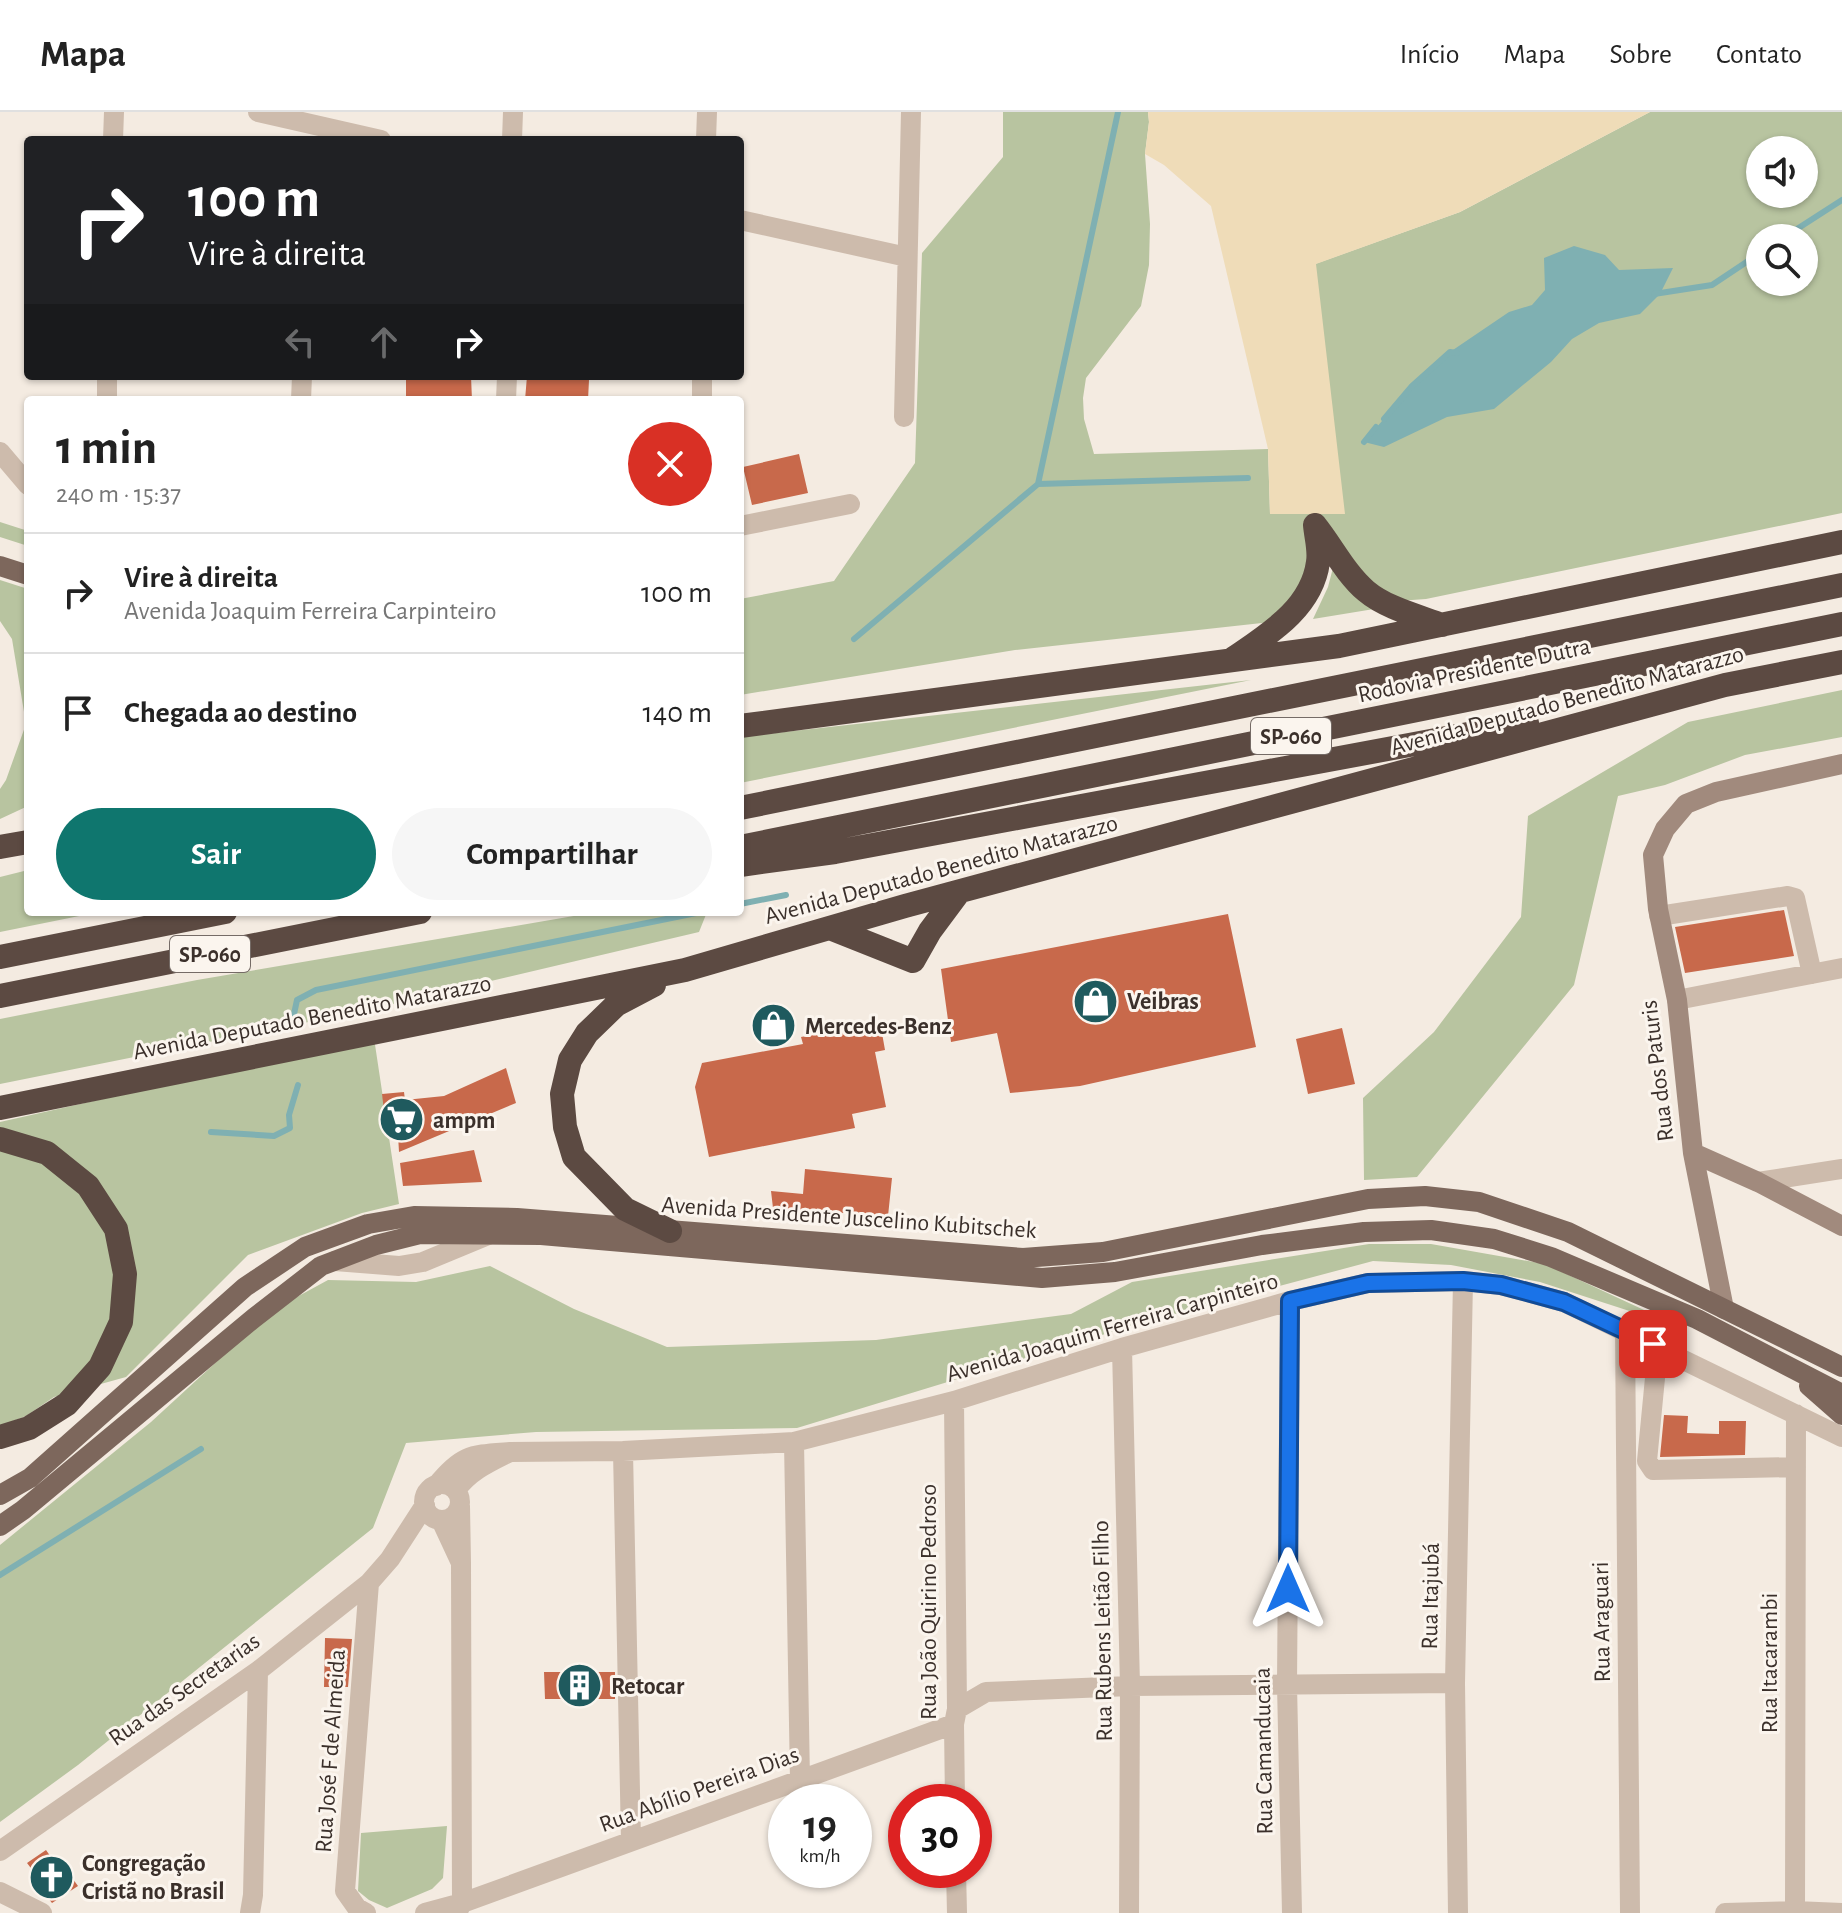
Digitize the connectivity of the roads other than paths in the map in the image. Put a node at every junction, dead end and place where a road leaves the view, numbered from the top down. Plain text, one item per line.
1 (114, 112) edge
2 (258, 112) edge
3 (513, 112) edge
4 (707, 112) edge
5 (911, 112) edge
6 (310, 125) edge
7 (113, 136) edge
8 (362, 136) edge
9 (512, 136) edge
10 (706, 136) edge
11 (744, 221) edge
12 (907, 257) junction
13 (904, 417) dead end
14 (0, 452) edge
15 (24, 480) edge
16 (850, 504) dead end
17 (744, 525) edge
18 (1842, 542) edge
19 (0, 566) edge
20 (24, 574) edge
21 (1842, 585) edge
22 (1842, 624) edge
23 (1442, 625) junction
24 (1227, 662) junction
25 (1842, 662) edge
26 (1725, 685) junction
27 (744, 725) edge
28 (1842, 764) edge
29 (744, 807) edge
30 (24, 843) edge
31 (744, 846) edge
32 (0, 847) edge
33 (744, 864) edge
34 (959, 892) junction
35 (205, 916) edge
36 (400, 916) edge
37 (1659, 916) junction
38 (830, 928) junction
39 (0, 957) edge
40 (1842, 968) edge
41 (685, 970) junction
42 (1812, 974) junction
43 (0, 996) edge
44 (1677, 1000) junction
45 (0, 1108) edge
46 (0, 1139) edge
47 (1693, 1153) junction
48 (1842, 1169) edge
49 (1758, 1182) junction
50 (1842, 1226) edge
51 (670, 1231) junction
52 (493, 1233) junction
53 (335, 1261) junction
54 (1463, 1281) junction
55 (1290, 1301) junction
56 (1724, 1309) junction
57 (1625, 1330) junction
58 (1122, 1348) junction
59 (1842, 1367) edge
60 (1791, 1370) junction
61 (1655, 1378) dead end
62 (1842, 1394) edge
63 (954, 1401) junction
64 (1796, 1414) junction
65 (1842, 1415) edge
66 (0, 1437) edge
67 (1842, 1437) edge
68 (794, 1442) junction
69 (623, 1451) junction
70 (1796, 1467) junction
71 (30, 1478) junction
72 (0, 1484) edge
73 (450, 1494) junction
74 (0, 1495) edge
75 (435, 1514) junction
76 (0, 1526) edge
77 (461, 1563) junction
78 (369, 1583) junction
79 (258, 1671) junction
80 (1455, 1683) junction
81 (1287, 1685) junction
82 (1130, 1686) junction
83 (956, 1717) junction
84 (800, 1780) junction
85 (955, 1784) edge
86 (631, 1841) junction
87 (0, 1851) edge
88 (956, 1888) edge
89 (0, 1892) edge
90 (460, 1908) edge
91 (1795, 1912) edge
92 (42, 1913) edge
93 (250, 1913) edge
94 (366, 1913) edge
95 (425, 1913) edge
96 (957, 1913) edge
97 (1129, 1913) edge
98 (1292, 1913) edge
99 (1458, 1913) edge
100 (1630, 1913) edge
101 (1725, 1913) edge
102 (1842, 1913) edge

1 - 7 street
2 - 6 street
3 - 9 street
4 - 10 street
5 - 12 street
6 - 8 street
11 - 12 street
12 - 13 street
14 - 15 street
16 - 17 street
18 - 23 highway
19 - 20 main road
21 - 29 highway, Rodovia Presidente Dutra / SP-060
22 - 31 highway, Rodovia Presidente Dutra / SP-060
23 - 24 highway
23 - 24 highway
24 - 27 highway
25 - 26 highway, Avenida Deputado Benedito Matarazzo
26 - 33 highway
26 - 34 highway, Avenida Deputado Benedito Matarazzo
28 - 37 main road, Rua dos Paturis
30 - 32 highway
34 - 38 highway, Avenida Deputado Benedito Matarazzo
34 - 38 highway
35 - 39 highway, SP-060
36 - 43 highway, SP-060
37 - 42 street
37 - 44 main road, Rua dos Paturis
38 - 41 highway, Avenida Deputado Benedito Matarazzo
40 - 42 street
41 - 45 highway, Avenida Deputado Benedito Matarazzo
41 - 51 highway
42 - 44 street
44 - 47 main road, Rua dos Paturis
46 - 66 highway
47 - 49 main road
47 - 56 main road, Rua dos Paturis
48 - 49 street
49 - 50 main road
51 - 56 main road, Avenida Presidente Juscelino Kubitschek
51 - 71 main road, Avenida Presidente Juscelino Kubitschek
52 - 53 main road, Avenida Presidente Juscelino Kubitschek
52 - 53 street
52 - 60 main road, Avenida Presidente Juscelino Kubitschek
53 - 76 main road, Avenida Presidente Juscelino Kubitschek
54 - 55 street, Avenida Joaquim Ferreira Carpinteiro
54 - 57 street, Avenida Joaquim Ferreira Carpinteiro
54 - 80 street, Rua Itajubá
55 - 58 street, Avenida Joaquim Ferreira Carpinteiro
55 - 81 street, Rua Camanducaia
56 - 59 main road, Avenida Presidente Juscelino Kubitschek
57 - 64 street, Avenida Joaquim Ferreira Carpinteiro
57 - 100 street, Rua Araguari
58 - 63 street, Avenida Joaquim Ferreira Carpinteiro
58 - 82 street, Rua Rubens Leitão Filho
60 - 62 main road, Avenida Presidente Juscelino Kubitschek
60 - 65 main road
61 - 70 street
63 - 68 street, Avenida Joaquim Ferreira Carpinteiro
63 - 83 street, Rua João Quirino Pedroso
64 - 67 street, Avenida Joaquim Ferreira Carpinteiro
64 - 70 street, Rua Itacarambi
68 - 69 street, Avenida Joaquim Ferreira Carpinteiro
68 - 84 street
69 - 73 street, Avenida Joaquim Ferreira Carpinteiro
69 - 86 street
70 - 91 street, Rua Itacarambi
71 - 72 main road
71 - 74 main road, Avenida Presidente Juscelino Kubitschek
73 - 75 street
73 - 75 street, Rua das Secretarias
73 - 77 street
75 - 77 street
75 - 78 street, Rua das Secretarias
77 - 90 street
78 - 79 street, Rua das Secretarias
78 - 94 street, Rua José F de Almeida
79 - 87 street, Rua das Secretarias
79 - 93 street
80 - 81 street, Rua Abílio Pereira Dias
80 - 99 street, Rua Itajubá
81 - 82 street, Rua Abílio Pereira Dias
81 - 98 street, Rua Camanducaia
82 - 83 street, Rua Abílio Pereira Dias
82 - 97 street, Rua Rubens Leitão Filho
83 - 84 street, Rua Abílio Pereira Dias
83 - 85 street, Rua João Quirino Pedroso
84 - 86 street, Rua Abílio Pereira Dias
86 - 90 street, Rua Abílio Pereira Dias
88 - 96 street
89 - 92 street
90 - 95 street
91 - 101 street
91 - 102 street

